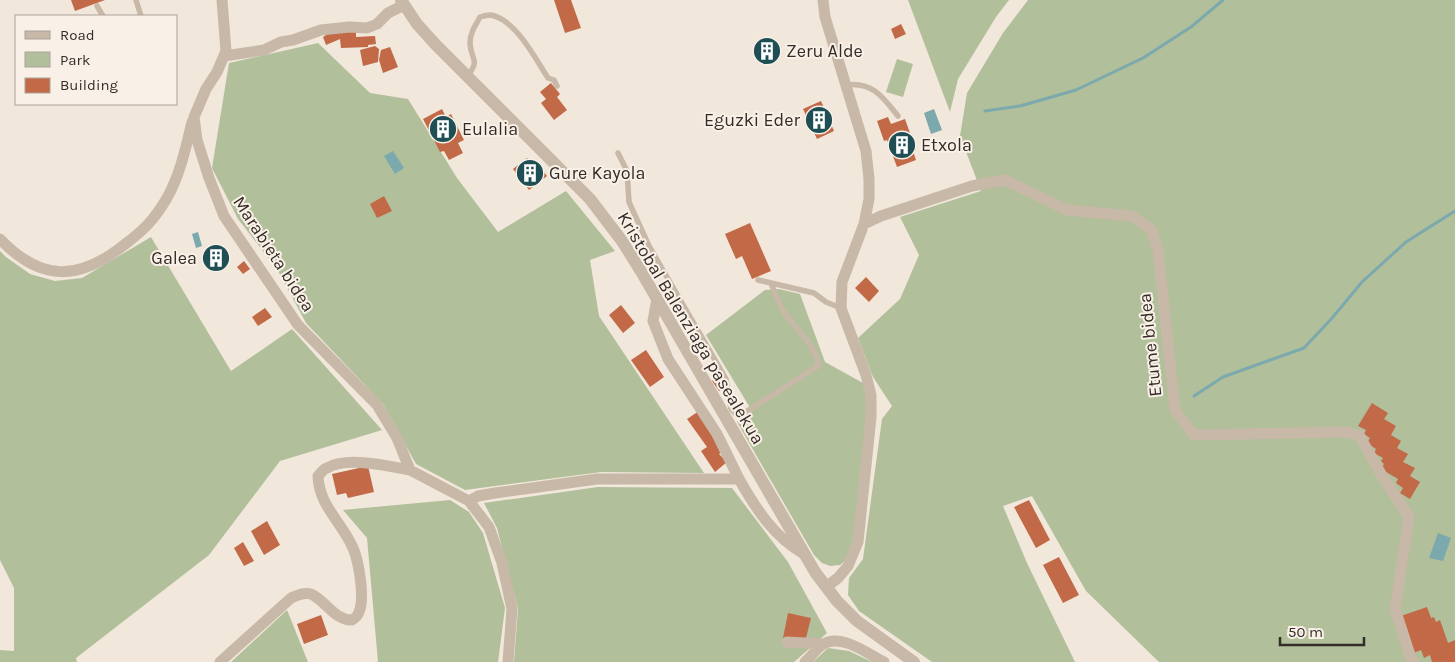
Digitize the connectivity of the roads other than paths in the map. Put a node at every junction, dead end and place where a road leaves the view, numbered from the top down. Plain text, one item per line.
1 (136, 0) edge
2 (222, 0) edge
3 (823, 0) edge
4 (402, 2) edge
5 (97, 6) dead end
6 (102, 15) edge
7 (141, 15) edge
8 (224, 56) junction
9 (467, 77) junction
10 (845, 85) junction
11 (557, 86) dead end
12 (898, 116) dead end
13 (194, 117) junction
14 (618, 153) dead end
15 (864, 224) junction
16 (0, 240) edge
17 (758, 280) dead end
18 (771, 283) junction
19 (657, 299) junction
20 (841, 308) junction
21 (410, 470) junction
22 (740, 479) junction
23 (468, 501) junction
24 (804, 554) junction
25 (826, 587) junction
26 (788, 642) dead end
27 (823, 644) junction
28 (220, 662) edge
29 (508, 662) edge
30 (805, 662) edge
31 (884, 662) edge
32 (914, 662) edge
33 (1414, 662) edge

1 - 7 lane
2 - 8 street
3 - 10 street
4 - 8 street
4 - 9 street, Kristobal Balenziaga pasealekua
5 - 6 lane
8 - 13 street
9 - 11 lane
9 - 19 street, Kristobal Balenziaga pasealekua
10 - 12 lane
10 - 15 street
13 - 16 street
13 - 21 street, Marabieta bidea
14 - 18 lane
15 - 20 street
15 - 33 street, Etume bidea
17 - 18 lane
18 - 20 lane
19 - 22 street
19 - 24 street, Kristobal Balenziaga pasealekua
20 - 25 street
21 - 23 street
21 - 28 street
22 - 23 street
22 - 24 street
23 - 29 street
24 - 25 street, Kristobal Balenziaga pasealekua
25 - 32 street, Kristobal Balenziaga pasealekua
26 - 27 street
27 - 30 street
27 - 31 street

